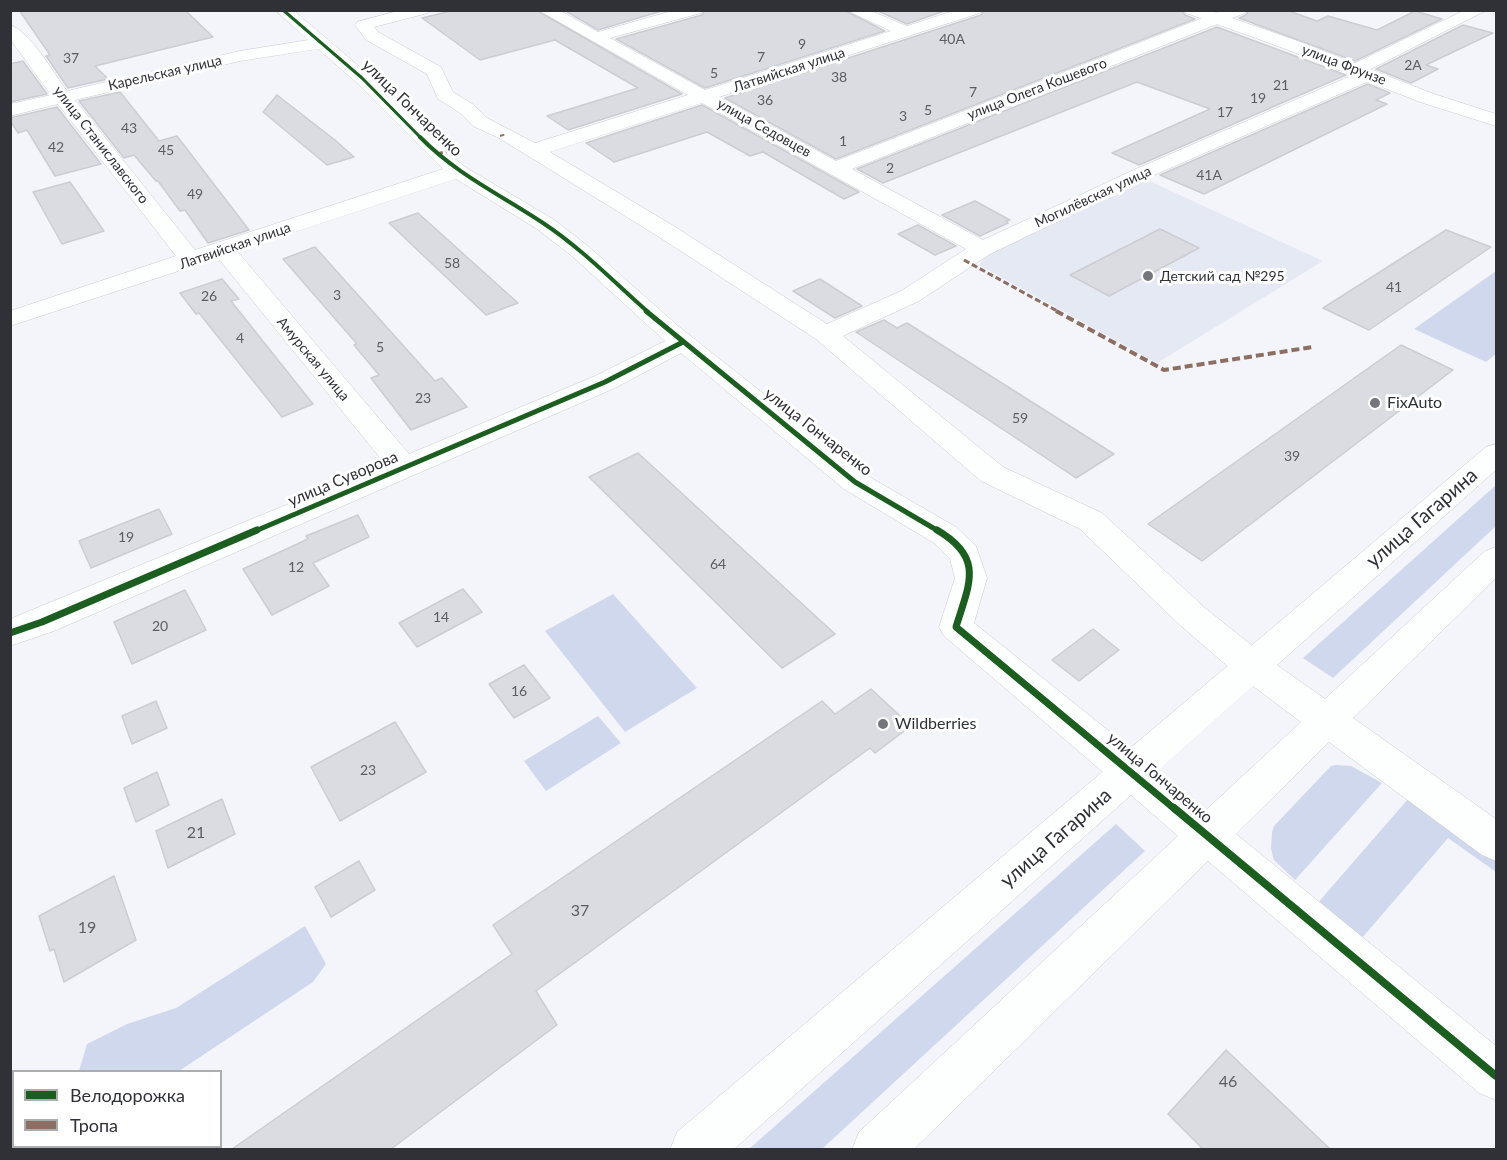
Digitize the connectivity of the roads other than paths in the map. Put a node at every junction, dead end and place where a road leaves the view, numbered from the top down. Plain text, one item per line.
1 (283, 10) edge
2 (422, 10) edge
3 (546, 10) edge
4 (695, 10) edge
5 (854, 10) edge
6 (974, 10) edge
7 (1192, 10) edge
8 (1239, 10) edge
9 (1479, 10) edge
10 (1217, 19) junction
11 (10, 30) edge
12 (907, 32) junction
13 (597, 37) junction
14 (322, 43) junction
15 (1362, 72) junction
16 (706, 97) junction
17 (63, 98) junction
18 (10, 110) edge
19 (1497, 120) edge
20 (535, 150) junction
21 (836, 168) junction
22 (458, 171) junction
23 (223, 249) junction
24 (982, 249) junction
25 (191, 260) junction
26 (10, 319) edge
27 (825, 334) junction
28 (683, 342) junction
29 (1497, 454) edge
30 (404, 468) junction
31 (1497, 559) edge
32 (10, 633) edge
33 (1252, 666) junction
34 (1327, 721) junction
35 (1131, 772) junction
36 (1207, 835) junction
37 (1497, 842) edge
38 (1497, 1076) edge
39 (695, 1149) edge
40 (877, 1149) edge

1 - 14 street, улица Гончаренко
2 - 20 street, улица Гончаренко
3 - 13 street, улица Седовцев
4 - 13 street
5 - 12 street
6 - 12 street, Латвийская улица
7 - 10 street, улица Фрунзе
8 - 10 street, улица Олега Кошевого
9 - 15 street, Могилёвская улица
10 - 15 street, улица Фрунзе
10 - 21 street, улица Олега Кошевого
11 - 17 street, улица Станиславского
12 - 16 street, Латвийская улица
13 - 16 street, улица Седовцев
14 - 17 street, Карельская улица
14 - 22 street, улица Гончаренко
15 - 19 street, улица Фрунзе
15 - 24 street, Могилёвская улица
16 - 20 street, Латвийская улица
16 - 21 street, улица Седовцев
17 - 18 street, Карельская улица
17 - 25 street, улица Станиславского
20 - 27 street, улица Гончаренко
21 - 24 street, улица Седовцев
22 - 23 street, Латвийская улица
22 - 28 street, улица Гончаренко
23 - 25 street, Латвийская улица
23 - 30 street, Амурская улица
24 - 27 street, Могилёвская улица
25 - 26 street, Латвийская улица
27 - 33 street, улица Гончаренко
28 - 30 street, улица Суворова
28 - 35 street, улица Гончаренко
29 - 33 street, улица Гагарина
30 - 32 street, улица Суворова
31 - 34 street
33 - 34 street, улица Гончаренко
33 - 35 street, улица Гагарина
34 - 36 street
34 - 37 street, улица Гончаренко
35 - 36 street, улица Гончаренко
35 - 39 street, улица Гагарина
36 - 38 street, улица Гончаренко
36 - 40 street

